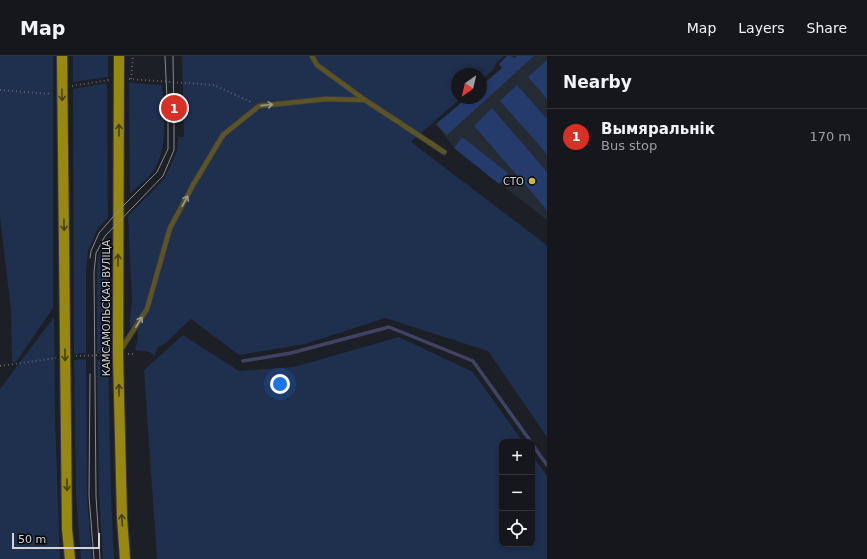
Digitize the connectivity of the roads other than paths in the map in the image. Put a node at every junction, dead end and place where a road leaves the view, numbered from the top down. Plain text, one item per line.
1 (62, 56) edge
2 (119, 56) edge
3 (312, 56) edge
4 (365, 100) junction
5 (444, 152) dead end
6 (118, 355) junction
7 (70, 559) edge
8 (125, 559) edge

1 -> 7 main road
6 -> 2 main road, КАМСАМОЛЬСКАЯ ВУЛІЦА
3 - 4 lane
4 - 5 lane
6 -> 4 lane
8 -> 6 main road, КАМСАМОЛЬСКАЯ ВУЛІЦА

